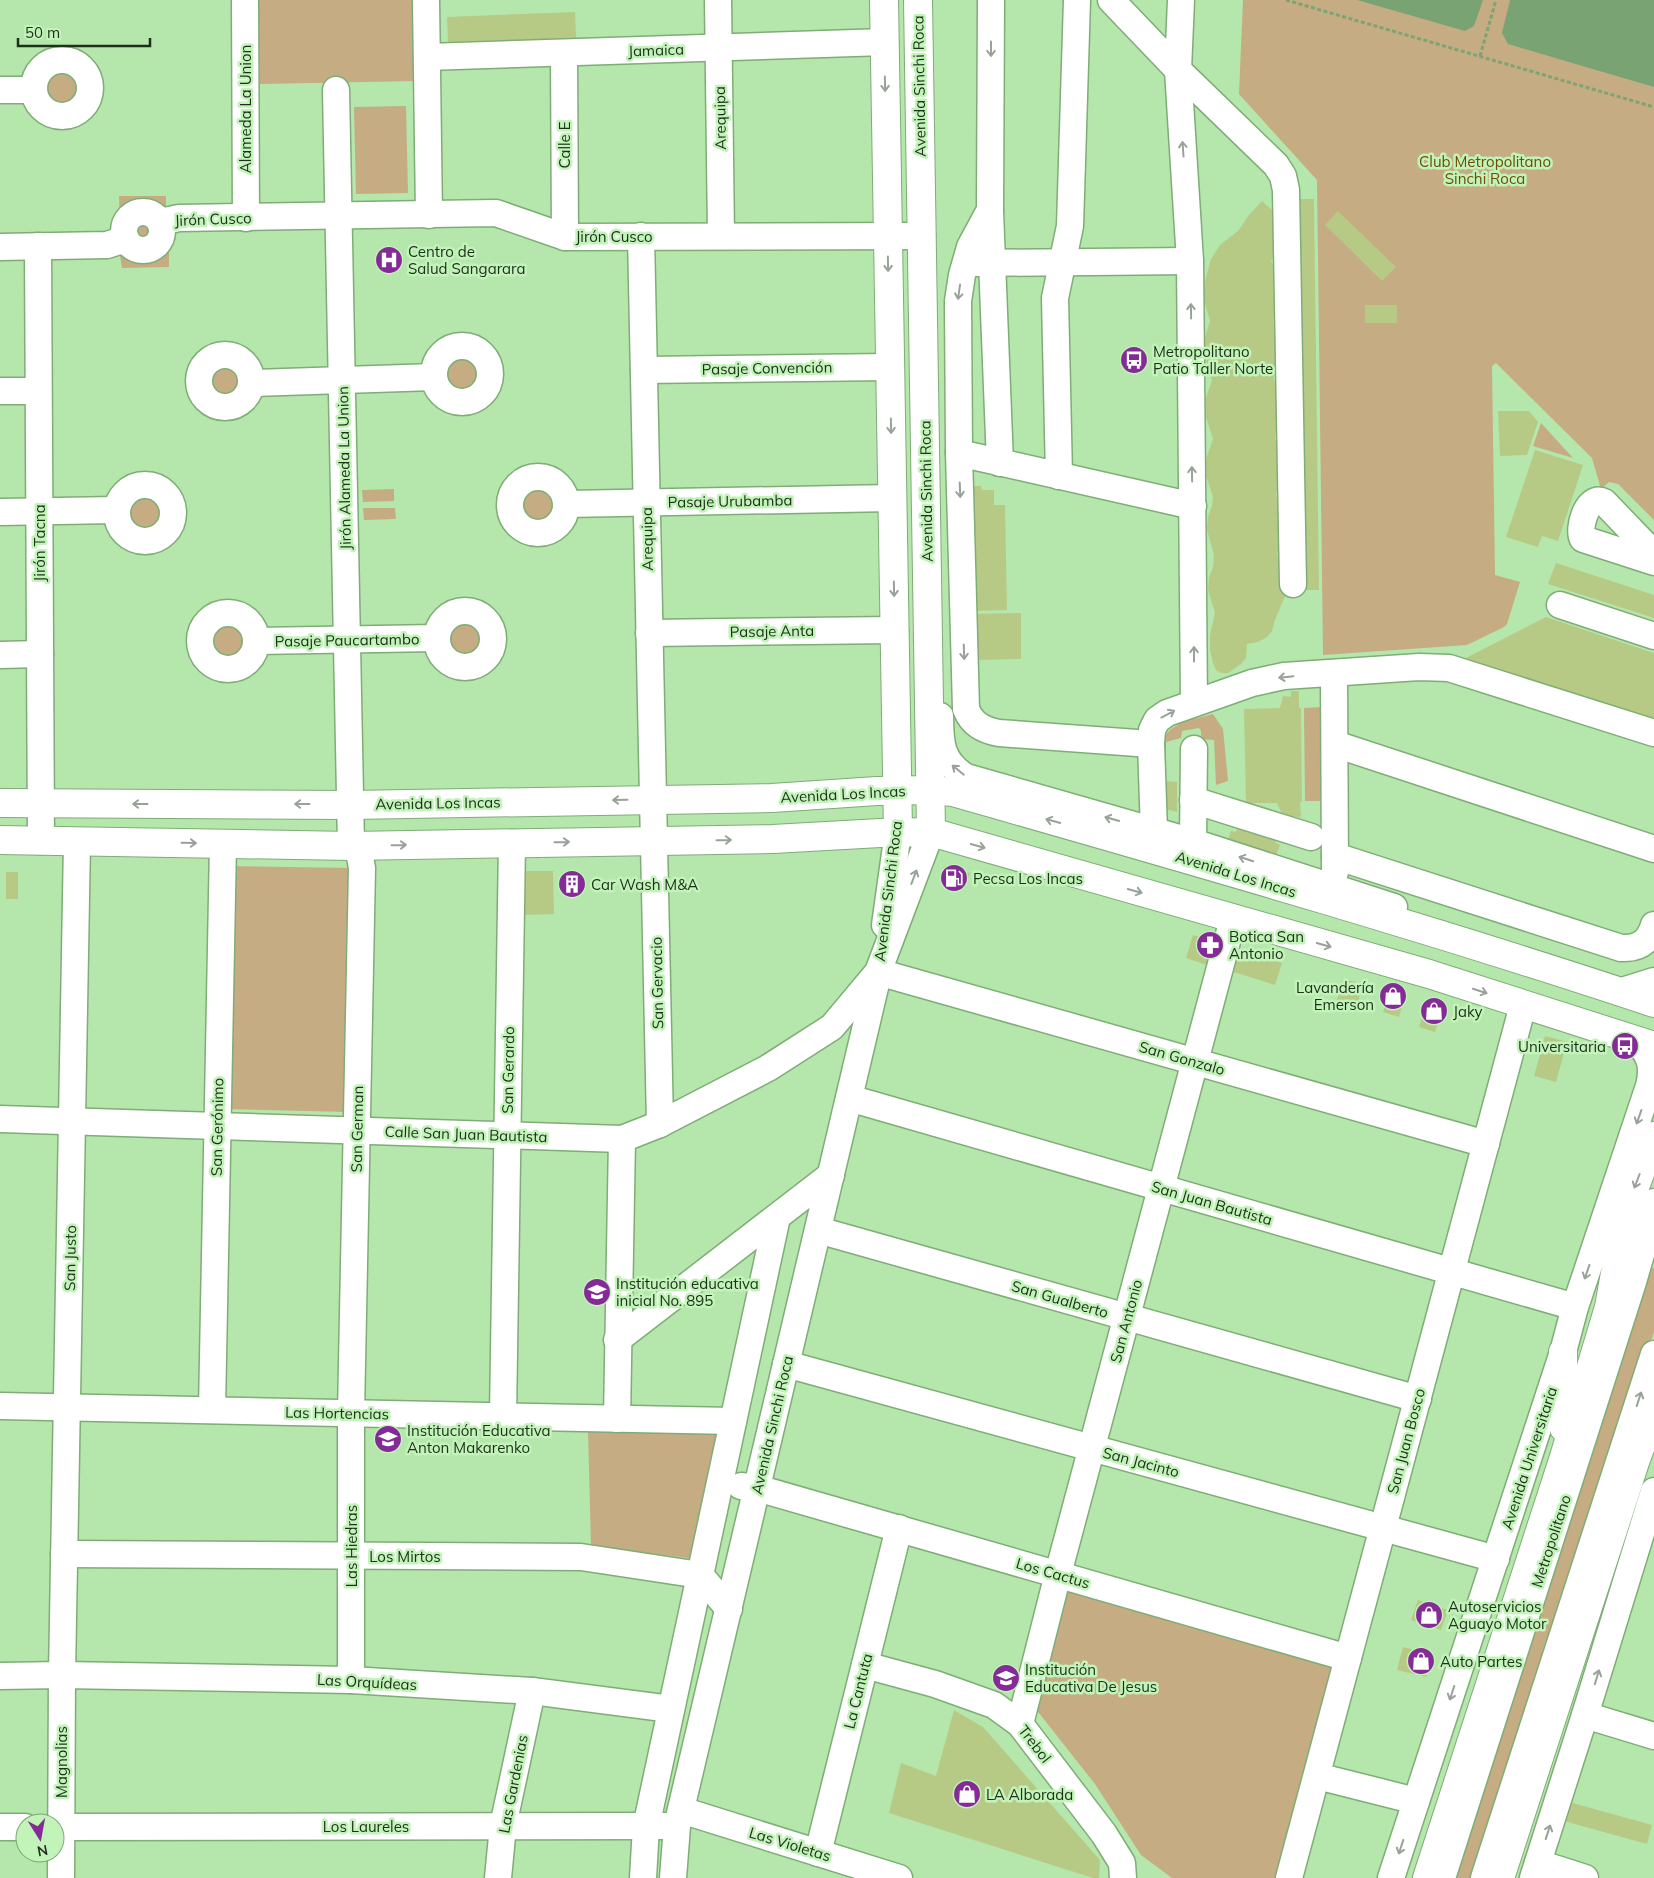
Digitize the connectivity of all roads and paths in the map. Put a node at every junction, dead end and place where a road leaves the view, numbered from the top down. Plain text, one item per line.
1 (244, 0) edge
2 (426, 0) edge
3 (718, 0) edge
4 (884, 0) edge
5 (918, 0) edge
6 (930, 0) edge
7 (991, 0) edge
8 (1077, 0) edge
9 (1111, 0) edge
10 (1181, 0) edge
11 (1286, 0) edge
12 (1496, 0) edge
13 (885, 42) junction
14 (719, 48) junction
15 (564, 53) junction
16 (1480, 56) junction
17 (427, 57) junction
18 (1178, 70) junction
19 (0, 90) edge
20 (33, 90) dead end
21 (336, 90) dead end
22 (1654, 107) edge
23 (990, 210) junction
24 (429, 215) junction
25 (338, 216) junction
26 (246, 218) junction
27 (565, 236) junction
28 (641, 236) junction
29 (722, 236) junction
30 (888, 236) junction
31 (922, 236) junction
32 (38, 246) junction
33 (0, 247) edge
34 (1190, 261) junction
35 (1063, 262) junction
36 (965, 263) junction
37 (992, 263) junction
38 (890, 367) junction
39 (644, 370) junction
40 (434, 377) dead end
41 (342, 379) junction
42 (252, 382) dead end
43 (0, 391) edge
44 (38, 391) junction
45 (959, 453) junction
46 (1000, 462) junction
47 (1059, 476) junction
48 (892, 498) junction
49 (646, 503) junction
50 (567, 504) dead end
51 (1193, 506) junction
52 (117, 510) dead end
53 (39, 511) junction
54 (0, 512) edge
55 (1654, 554) edge
56 (1654, 562) edge
57 (1293, 584) dead end
58 (1560, 605) dead end
59 (895, 630) junction
60 (649, 633) junction
61 (1654, 636) edge
62 (437, 638) dead end
63 (348, 640) junction
64 (256, 641) dead end
65 (0, 654) edge
66 (40, 654) junction
67 (1334, 673) junction
68 (1194, 703) junction
69 (1654, 732) edge
70 (1151, 744) junction
71 (1335, 744) junction
72 (1194, 749) dead end
73 (931, 790) junction
74 (897, 791) junction
75 (653, 800) junction
76 (1193, 800) junction
77 (0, 803) edge
78 (40, 803) junction
79 (351, 805) junction
80 (1154, 831) junction
81 (898, 832) junction
82 (932, 832) junction
83 (1311, 837) dead end
84 (0, 840) edge
85 (41, 841) junction
86 (654, 841) junction
87 (77, 842) junction
88 (1193, 842) junction
89 (512, 843) junction
90 (223, 844) junction
91 (354, 846) junction
92 (1654, 849) edge
93 (1335, 856) junction
94 (1335, 888) junction
95 (1233, 919) junction
96 (1654, 924) edge
97 (1440, 936) junction
98 (878, 972) junction
99 (1429, 974) junction
100 (1642, 990) edge
101 (1523, 1005) junction
102 (1645, 1043) edge
103 (1196, 1062) junction
104 (849, 1098) junction
105 (0, 1119) edge
106 (72, 1122) junction
107 (660, 1124) junction
108 (218, 1126) junction
109 (356, 1131) junction
110 (506, 1136) junction
111 (1654, 1136) edge
112 (622, 1139) junction
113 (1486, 1144) junction
114 (831, 1175) junction
115 (1161, 1188) junction
116 (1654, 1202) edge
117 (777, 1217) junction
118 (818, 1230) junction
119 (1650, 1244) edge
120 (1452, 1272) junction
121 (1575, 1307) junction
122 (1127, 1318) junction
123 (617, 1340) junction
124 (1563, 1352) junction
125 (1654, 1354) edge
126 (786, 1364) junction
127 (1418, 1399) junction
128 (0, 1406) edge
129 (67, 1407) junction
130 (212, 1410) junction
131 (1654, 1410) edge
132 (351, 1413) junction
133 (502, 1416) junction
134 (617, 1419) junction
135 (733, 1421) junction
136 (1654, 1431) edge
137 (1092, 1448) junction
138 (1564, 1457) junction
139 (1635, 1462) junction
140 (720, 1484) junction
141 (757, 1488) junction
142 (1654, 1491) edge
143 (899, 1528) junction
144 (1383, 1528) junction
145 (64, 1554) junction
146 (351, 1556) junction
147 (1496, 1559) junction
148 (1058, 1574) junction
149 (700, 1575) junction
150 (729, 1609) junction
151 (1348, 1658) junction
152 (865, 1665) junction
153 (62, 1675) junction
154 (0, 1676) edge
155 (352, 1680) junction
156 (532, 1691) junction
157 (671, 1709) junction
158 (1585, 1715) junction
159 (1020, 1724) junction
160 (1654, 1736) edge
161 (1317, 1776) junction
162 (1416, 1801) junction
163 (58, 1813) edge
164 (679, 1818) junction
165 (65, 1826) edge
166 (503, 1826) junction
167 (0, 1827) edge
168 (15, 1827) edge
169 (646, 1827) junction
170 (818, 1853) junction
171 (60, 1863) edge
172 (1535, 1870) edge
173 (61, 1878) edge
174 (498, 1878) edge
175 (643, 1878) edge
176 (673, 1878) edge
177 (899, 1878) edge
178 (1123, 1878) edge
179 (1289, 1878) edge
180 (1391, 1878) edge
181 (1427, 1878) edge
182 (1442, 1878) edge
183 (1484, 1878) edge
184 (1500, 1878) edge
185 (1585, 1878) edge

1 - 26 street, Alameda La Union
2 - 17 street
3 - 14 street, Arequipa
4 - 13 main road, Avenida Sinchi Roca
5 - 31 main road, Avenida Sinchi Roca
80 -> 6 street
7 -> 23 street
8 - 35 street
9 - 18 street
10 - 18 street
11 - 16 path
12 - 16 path
13 - 14 street, Jamaica
13 -> 30 main road, Avenida Sinchi Roca
14 - 15 street, Jamaica
14 - 29 street, Arequipa
15 - 17 street, Jamaica
15 - 27 street, Calle E
16 - 22 path
17 - 24 street
34 -> 18 street
18 - 57 street
19 - 20 street
21 - 25 street, Jirón Alameda La Union
23 - 36 street
23 - 37 street
24 - 25 street, Jirón Cusco
24 - 27 street, Jirón Cusco
25 - 26 street, Jirón Cusco
25 - 41 street, Jirón Alameda La Union
26 - 32 street, Jirón Cusco
27 - 28 street, Jirón Cusco
28 - 29 street, Jirón Cusco
28 - 39 street, Arequipa
29 - 30 street, Jirón Cusco
30 - 31 street, Jirón Cusco
30 -> 38 main road, Avenida Sinchi Roca
31 - 73 main road, Avenida Sinchi Roca
32 - 33 street
32 - 44 street, Jirón Tacna
34 - 35 street
51 -> 34 street
35 - 37 street
35 - 47 street
36 - 37 street
36 -> 45 street
37 - 46 street
38 - 39 street, Pasaje Convención
38 -> 48 main road, Avenida Sinchi Roca
39 - 49 street, Arequipa
40 - 41 street
41 - 42 street
41 - 63 street, Jirón Alameda La Union
43 - 44 street
44 - 53 street, Jirón Tacna
45 - 46 street
45 -> 70 street
46 - 47 street
47 - 51 street
48 - 49 street, Pasaje Urubamba
48 -> 59 main road, Avenida Sinchi Roca
49 - 50 street, Pasaje Urubamba
49 - 60 street, Arequipa
68 -> 51 street
52 - 53 street
53 - 54 street
53 - 66 street, Jirón Tacna
55 - 56 street
58 - 61 street
59 - 60 street, Pasaje Anta
59 - 74 main road, Avenida Sinchi Roca
60 - 75 street, Arequipa
62 - 63 street, Pasaje Paucartambo
63 - 64 street, Pasaje Paucartambo
63 - 79 street, Jirón Alameda La Union
65 - 66 street
66 - 78 street, Jirón Tacna
67 -> 68 street
67 - 69 street
67 - 71 street
70 -> 68 street
70 - 80 street
71 - 92 street
71 - 93 street
72 - 76 street
73 - 74 main road, Avenida Los Incas
73 - 82 main road, Avenida Sinchi Roca
97 -> 73 main road, Avenida Los Incas
74 - 75 main road, Avenida Los Incas
74 - 81 main road, Avenida Sinchi Roca
75 -> 79 main road, Avenida Los Incas
75 - 86 street, Arequipa
76 - 83 street
76 - 88 street
77 - 78 main road, Avenida Los Incas
79 -> 78 main road, Avenida Los Incas
78 - 85 street, Jirón Tacna
79 - 91 street, Jirón Alameda La Union
80 - 88 street
81 - 82 main road
86 -> 81 main road
81 - 98 street, Avenida Sinchi Roca
82 -> 95 main road
98 -> 82 street, Avenida Sinchi Roca
84 - 85 main road
85 - 87 main road
89 -> 86 main road
86 - 107 street, San Gervacio
87 -> 90 main road
87 - 106 street, San Justo
94 -> 88 street
91 -> 89 main road
89 - 110 street, San Gerardo
90 - 91 main road
90 - 108 street, San Gerónimo
91 - 109 street, San German
93 - 94 street
93 - 96 street
94 - 100 street
95 -> 99 main road
95 - 103 street, San Antonio
97 - 99 main road
97 - 100 main road, Avenida Los Incas
98 - 103 street, San Gonzalo
98 - 104 street, Avenida Sinchi Roca
98 - 107 street, Calle San Juan Bautista
99 -> 101 main road
101 - 102 main road
101 - 113 street, San Juan Bosco
102 -> 121 street, Avenida Universitaria
103 - 113 street, San Gonzalo
103 - 115 street, San Antonio
104 - 114 street, Avenida Sinchi Roca
104 - 115 street, San Juan Bautista
105 - 106 street, Calle San Juan Bautista
106 - 108 street, Calle San Juan Bautista
106 - 129 street, San Justo
107 - 112 street, Calle San Juan Bautista
108 - 109 street, Calle San Juan Bautista
108 - 130 street, San Gerónimo
109 - 110 street, Calle San Juan Bautista
109 - 132 street, San German
110 - 112 street, Calle San Juan Bautista
110 - 133 street, San Gerardo
111 -> 138 main road
112 - 123 street
113 - 120 street, San Juan Bosco
114 - 117 street
114 - 118 street, Avenida Sinchi Roca
115 - 120 street, San Juan Bautista
115 - 122 street, San Antonio
116 - 119 street, Metropolitano
117 - 123 street
117 - 135 street
118 - 122 street, San Gualberto
118 - 126 street, Avenida Sinchi Roca
119 - 182 street, Metropolitano
120 - 121 street, San Juan Bautista
120 - 127 street, San Juan Bosco
121 - 124 street, Avenida Universitaria
122 - 127 street, San Gualberto
122 - 137 street, San Antonio
123 - 134 street
124 - 138 main road
124 - 147 street, Avenida Universitaria
183 -> 125 street
126 - 137 street, San Jacinto
126 - 141 street, Avenida Sinchi Roca
127 - 144 street, San Juan Bosco
128 - 129 street, Las Hortencias
129 - 130 street, Las Hortencias
129 - 145 street, San Justo
130 - 132 street, Las Hortencias
131 - 139 main road
132 - 133 street, Las Hortencias
132 - 146 street, Las Hiedras
133 - 134 street, Las Hortencias
134 - 135 street, Las Hortencias
135 - 140 street
136 - 139 main road
137 - 144 street, San Jacinto
137 - 148 street, San Antonio
138 - 181 main road
139 - 184 main road
140 - 141 street, Los Cactus
140 - 149 street
141 - 143 street, Los Cactus
141 - 150 street, Avenida Sinchi Roca
158 -> 142 street
143 - 148 street, Los Cactus
143 - 152 street, La Cantuta
144 - 147 street, San Jacinto
144 - 151 street, San Juan Bosco
145 - 146 street, Los Mirtos
145 - 153 street, San Justo
146 - 149 street, Los Mirtos
146 - 155 street, Las Hiedras
147 -> 162 street, Avenida Universitaria
148 - 151 street, Los Cactus
148 - 159 street, San Antonio
149 - 150 street
149 - 157 street
150 - 164 street, Avenida Sinchi Roca
151 - 161 street, San Juan Bosco
152 - 159 street, Trebol
152 - 170 street, La Cantuta
153 - 154 street, Las Orquídeas
153 - 155 street, Las Orquídeas
153 - 163 street, Magnolias
155 - 156 street, Las Orquídeas
156 - 157 street, Las Orquídeas
156 - 166 street, Las Gardenias
157 - 169 street
158 - 160 street
172 -> 158 street
159 - 178 street, Trebol
161 - 162 street
161 - 179 street, San Juan Bosco
162 -> 180 street, Avenida Universitaria
164 - 169 street, Los Laureles
164 - 170 street, Las Violetas
164 - 176 street, Avenida Sinchi Roca
165 - 166 street, Los Laureles
166 - 169 street, Los Laureles
166 - 174 street, Las Gardenias
167 - 168 street
169 - 175 street
170 - 177 street, Las Violetas
171 - 173 street, Magnolias
172 - 185 street

